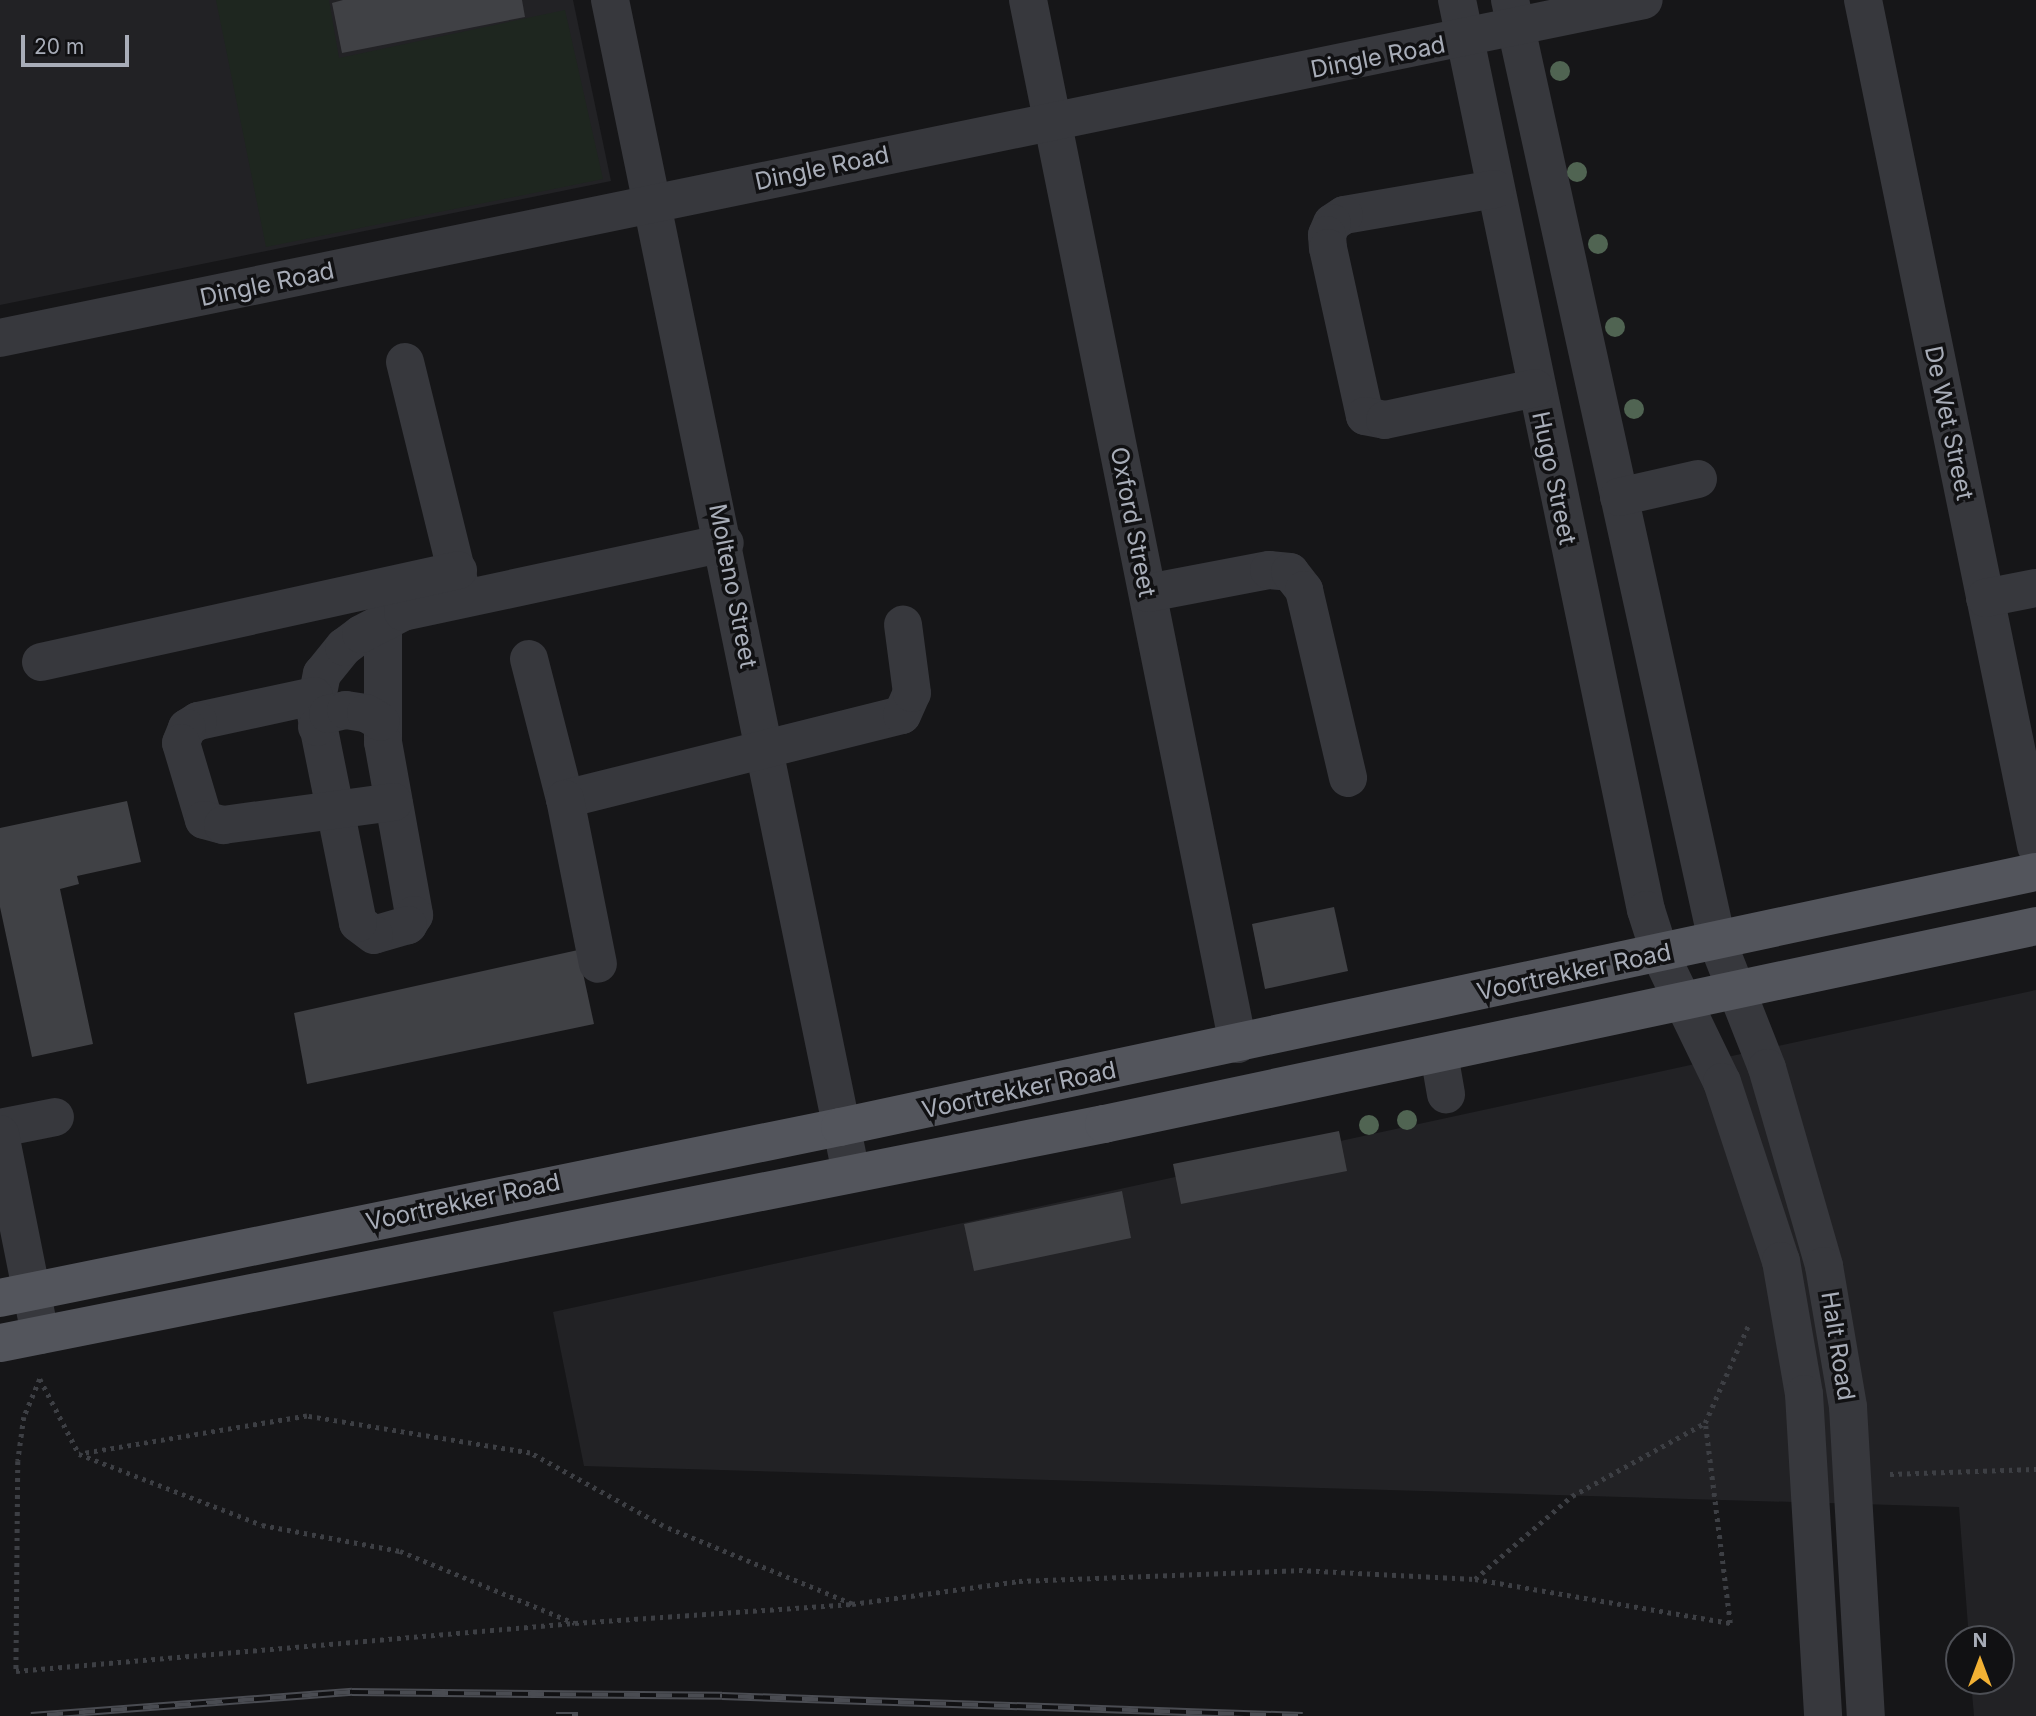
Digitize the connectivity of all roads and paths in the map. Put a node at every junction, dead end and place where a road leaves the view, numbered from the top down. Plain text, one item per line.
1 (610, 0) edge
2 (1027, 0) edge
3 (1457, 0) edge
4 (1644, 0) edge
5 (1863, 0) edge
6 (1512, 13) edge
7 (1465, 40) junction
8 (1052, 120) junction
9 (1495, 189) junction
10 (653, 203) junction
11 (0, 338) edge
12 (405, 362) dead end
13 (1535, 388) junction
14 (1699, 479) dead end
15 (1619, 497) junction
16 (725, 543) junction
17 (460, 585) junction
18 (2036, 587) edge
19 (1148, 593) junction
20 (1985, 598) junction
21 (383, 624) junction
22 (903, 625) dead end
23 (528, 659) dead end
24 (41, 662) dead end
25 (316, 712) junction
26 (381, 722) junction
27 (766, 752) junction
28 (1348, 778) dead end
29 (565, 799) junction
30 (393, 802) junction
31 (334, 810) junction
32 (2036, 846) edge
33 (2036, 872) edge
34 (2036, 926) edge
35 (1717, 940) junction
36 (1660, 954) junction
37 (598, 964) dead end
38 (1739, 989) junction
39 (1682, 1003) junction
40 (1238, 1044) junction
41 (1439, 1054) junction
42 (1446, 1094) dead end
43 (55, 1117) dead end
44 (840, 1127) junction
45 (0, 1128) edge
46 (0, 1134) edge
47 (681, 1157) junction
48 (851, 1173) junction
49 (690, 1205) junction
50 (16, 1294) edge
51 (1748, 1326) dead end
52 (40, 1335) junction
53 (0, 1343) edge
54 (1705, 1423) junction
55 (79, 1454) junction
56 (2036, 1469) edge
57 (1880, 1473) dead end
58 (1475, 1579) junction
59 (852, 1604) junction
60 (575, 1623) junction
61 (1823, 1716) edge
62 (1866, 1716) edge

1 - 10 street, Molteno Street
2 - 8 street, Oxford Street
3 - 7 street, Hugo Street
4 - 6 street, Dingle Road
5 - 20 street, De Wet Street
6 - 7 street, Dingle Road
6 - 15 street
7 - 8 street, Dingle Road
7 - 9 street, Hugo Street
8 - 10 street, Dingle Road
8 - 19 street, Oxford Street
9 - 13 street, Hugo Street
9 - 13 street
10 - 11 street, Dingle Road
10 - 16 street, Molteno Street
12 - 17 street
13 - 36 street, Hugo Street
14 - 15 street
15 - 35 street
16 - 17 street
16 - 27 street, Molteno Street
17 - 21 street
17 - 24 street
18 - 20 street
19 - 28 street
19 - 40 street, Oxford Street
20 - 32 street, De Wet Street
21 - 25 street
21 - 26 street
22 - 27 street
23 - 29 street
25 - 26 street
25 - 31 street
25 - 31 street
26 - 30 street
27 - 29 street
27 - 44 street, Molteno Street
29 - 37 street
30 - 31 street
30 - 31 street
33 - 35 main road, Voortrekker Road
34 - 38 main road, Voortrekker Road
35 - 36 main road, Voortrekker Road
35 - 38 street, Halt Road
36 - 39 street, Hugo Street
36 - 40 main road, Voortrekker Road
38 - 39 main road, Voortrekker Road
38 - 62 street, Halt Road
39 - 41 main road, Voortrekker Road
39 - 61 street, Halt Road
40 - 44 main road, Voortrekker Road
41 - 42 street
41 - 48 main road, Voortrekker Road
43 - 45 street
44 - 47 main road, Voortrekker Road
44 - 48 street, Molteno Street
46 - 50 street
47 - 49 main road
47 - 50 main road, Voortrekker Road
48 - 49 main road, Voortrekker Road
49 - 52 main road, Voortrekker Road
50 - 52 street
51 - 54 path
52 - 53 main road, Voortrekker Road
54 - 58 path
54 - 58 path
55 - 59 path
55 - 60 path
55 - 60 path
56 - 57 path
58 - 59 path
59 - 60 path

